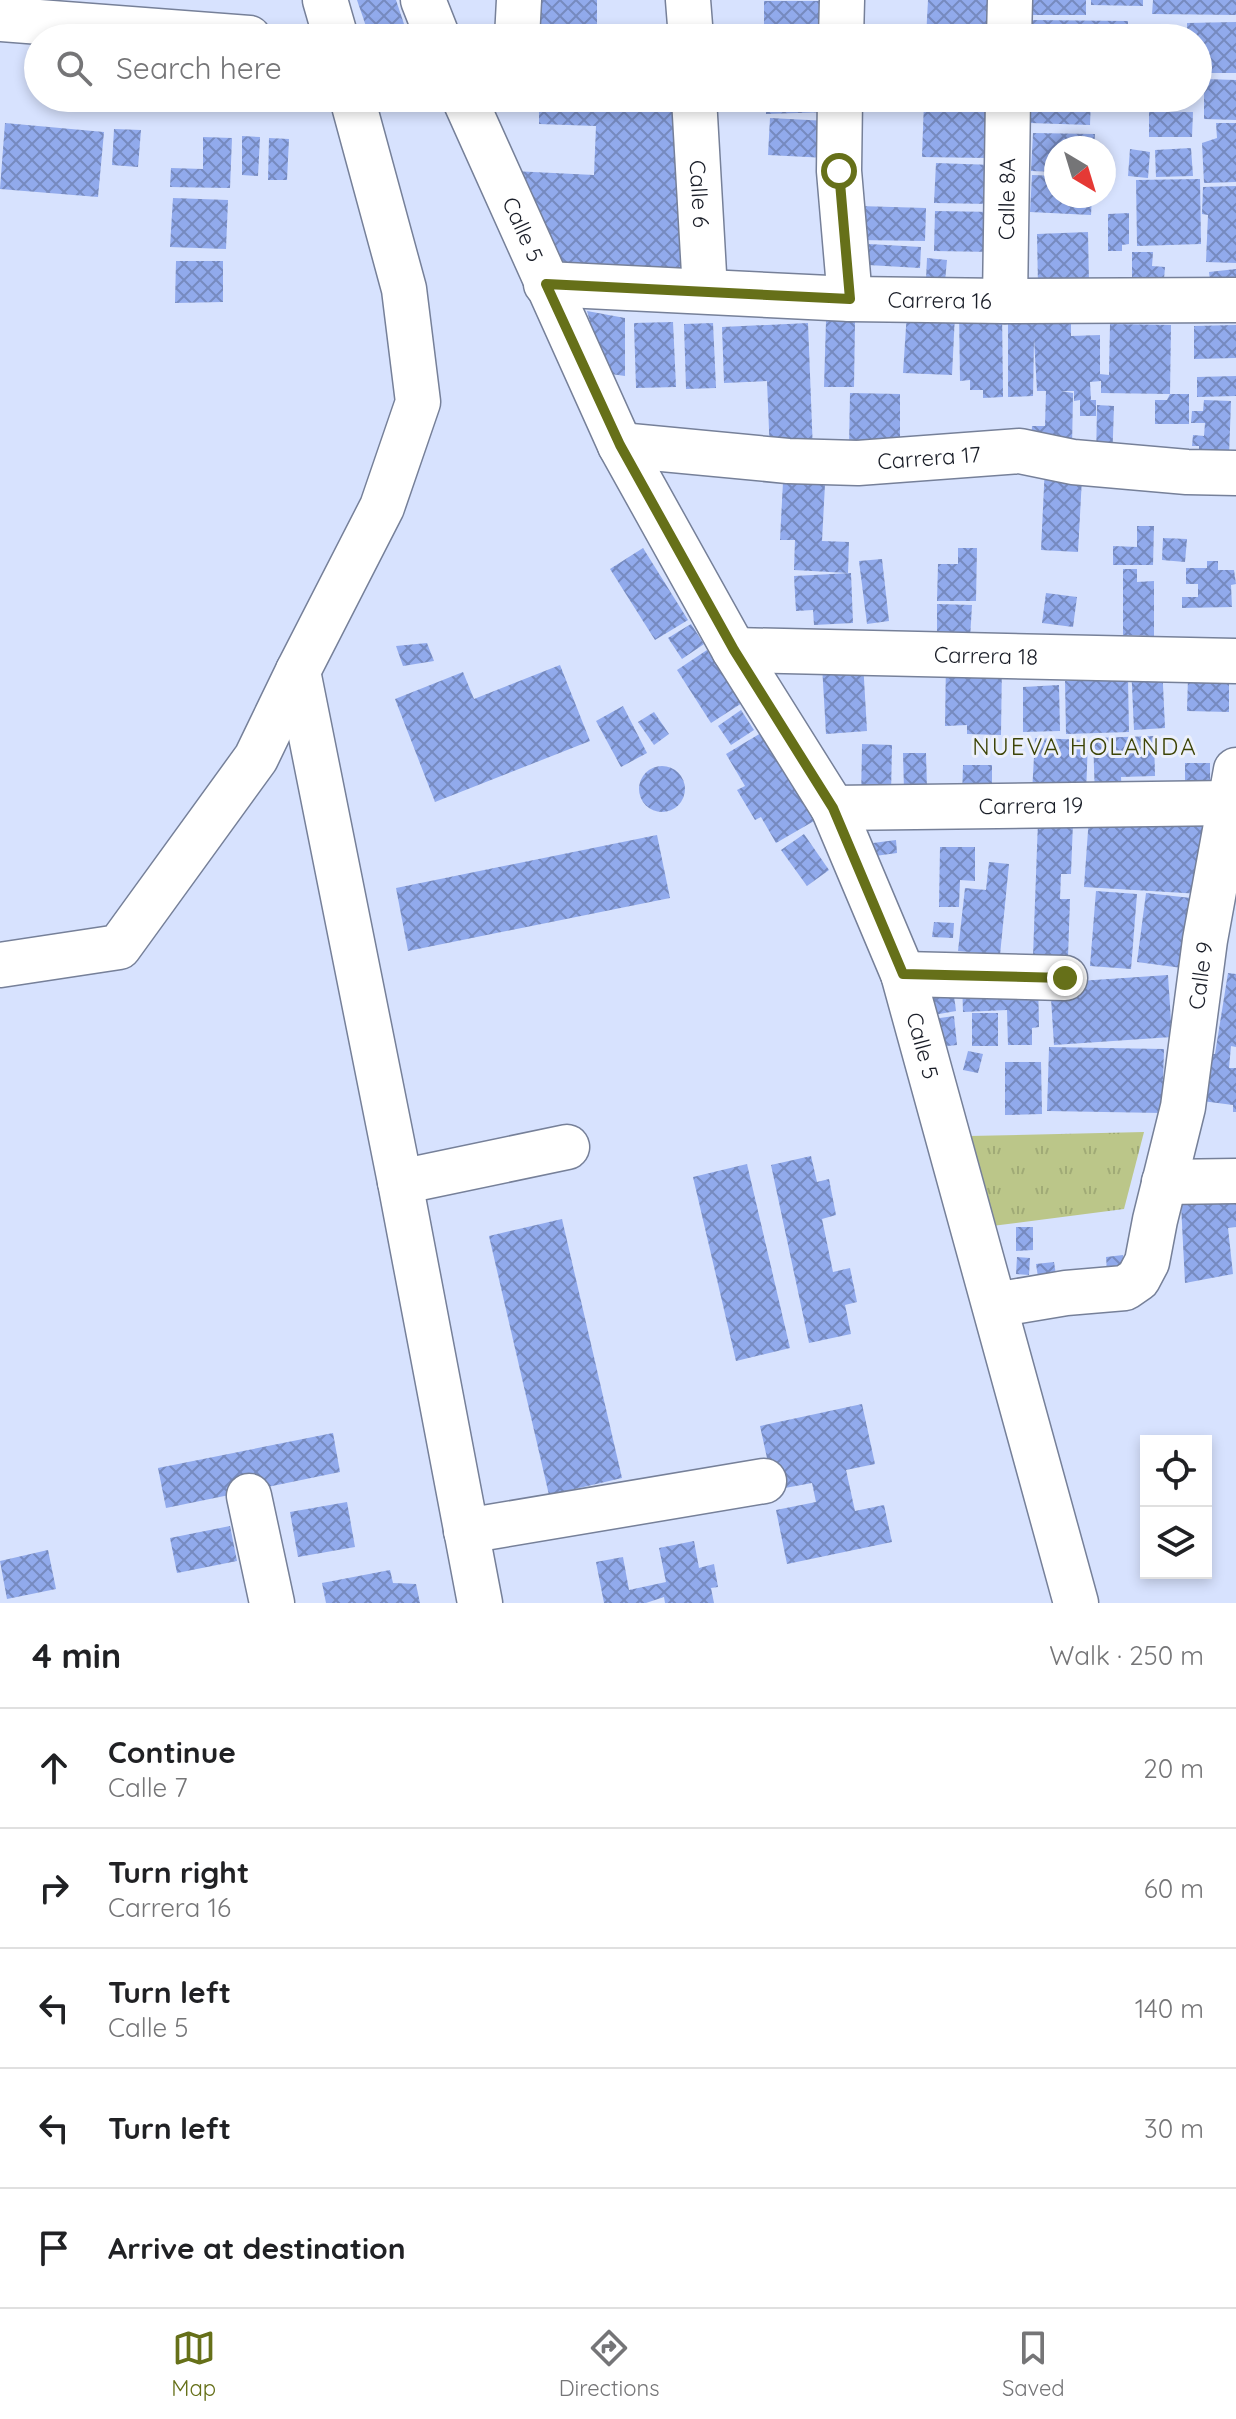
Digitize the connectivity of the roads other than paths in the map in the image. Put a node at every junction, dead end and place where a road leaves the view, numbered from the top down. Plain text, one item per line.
1 (325, 0) edge
2 (423, 0) edge
3 (519, 0) edge
4 (688, 0) edge
5 (842, 0) edge
6 (1010, 0) edge
7 (0, 19) edge
8 (66, 24) edge
9 (332, 24) edge
10 (432, 24) edge
11 (518, 24) edge
12 (690, 24) edge
13 (841, 24) edge
14 (1009, 24) edge
15 (356, 112) edge
16 (470, 112) edge
17 (695, 112) edge
18 (840, 112) edge
19 (1008, 112) edge
20 (546, 284) junction
21 (705, 291) junction
22 (850, 299) junction
23 (1236, 300) edge
24 (1005, 301) junction
25 (620, 445) junction
26 (1236, 473) edge
27 (734, 650) junction
28 (1236, 661) edge
29 (298, 671) junction
30 (1233, 787) edge
31 (833, 808) junction
32 (1220, 942) edge
33 (0, 965) edge
34 (903, 974) junction
35 (1065, 978) dead end
36 (567, 1147) dead end
37 (1236, 1181) edge
38 (400, 1182) junction
39 (1164, 1182) junction
40 (995, 1305) junction
41 (764, 1481) dead end
42 (249, 1496) dead end
43 (466, 1531) junction
44 (272, 1603) edge
45 (480, 1603) edge
46 (1076, 1603) edge

1 - 9 street
2 - 10 street
3 - 11 street
4 - 12 street
5 - 13 street
6 - 14 street
7 - 8 street
15 - 29 street
16 - 20 street, Calle 5
17 - 21 street, Calle 6
18 - 22 street
19 - 24 street, Calle 8A
20 - 21 street, Carrera 16
20 - 25 street, Calle 5
21 - 22 street, Carrera 16
22 - 24 street, Carrera 16
23 - 24 street, Carrera 16
25 - 26 street, Carrera 17
25 - 27 street, Calle 5
27 - 28 street, Carrera 18
27 - 31 street, Calle 5
29 - 33 street
29 - 38 street
30 - 31 street, Carrera 19
30 - 32 street, Calle 9
31 - 34 street, Calle 5
32 - 39 street, Calle 9
34 - 35 street
34 - 40 street, Calle 5
36 - 38 street
37 - 39 street
38 - 43 street
39 - 40 street, Calle 9
40 - 46 street, Calle 5
41 - 43 street
42 - 44 street
43 - 45 street

